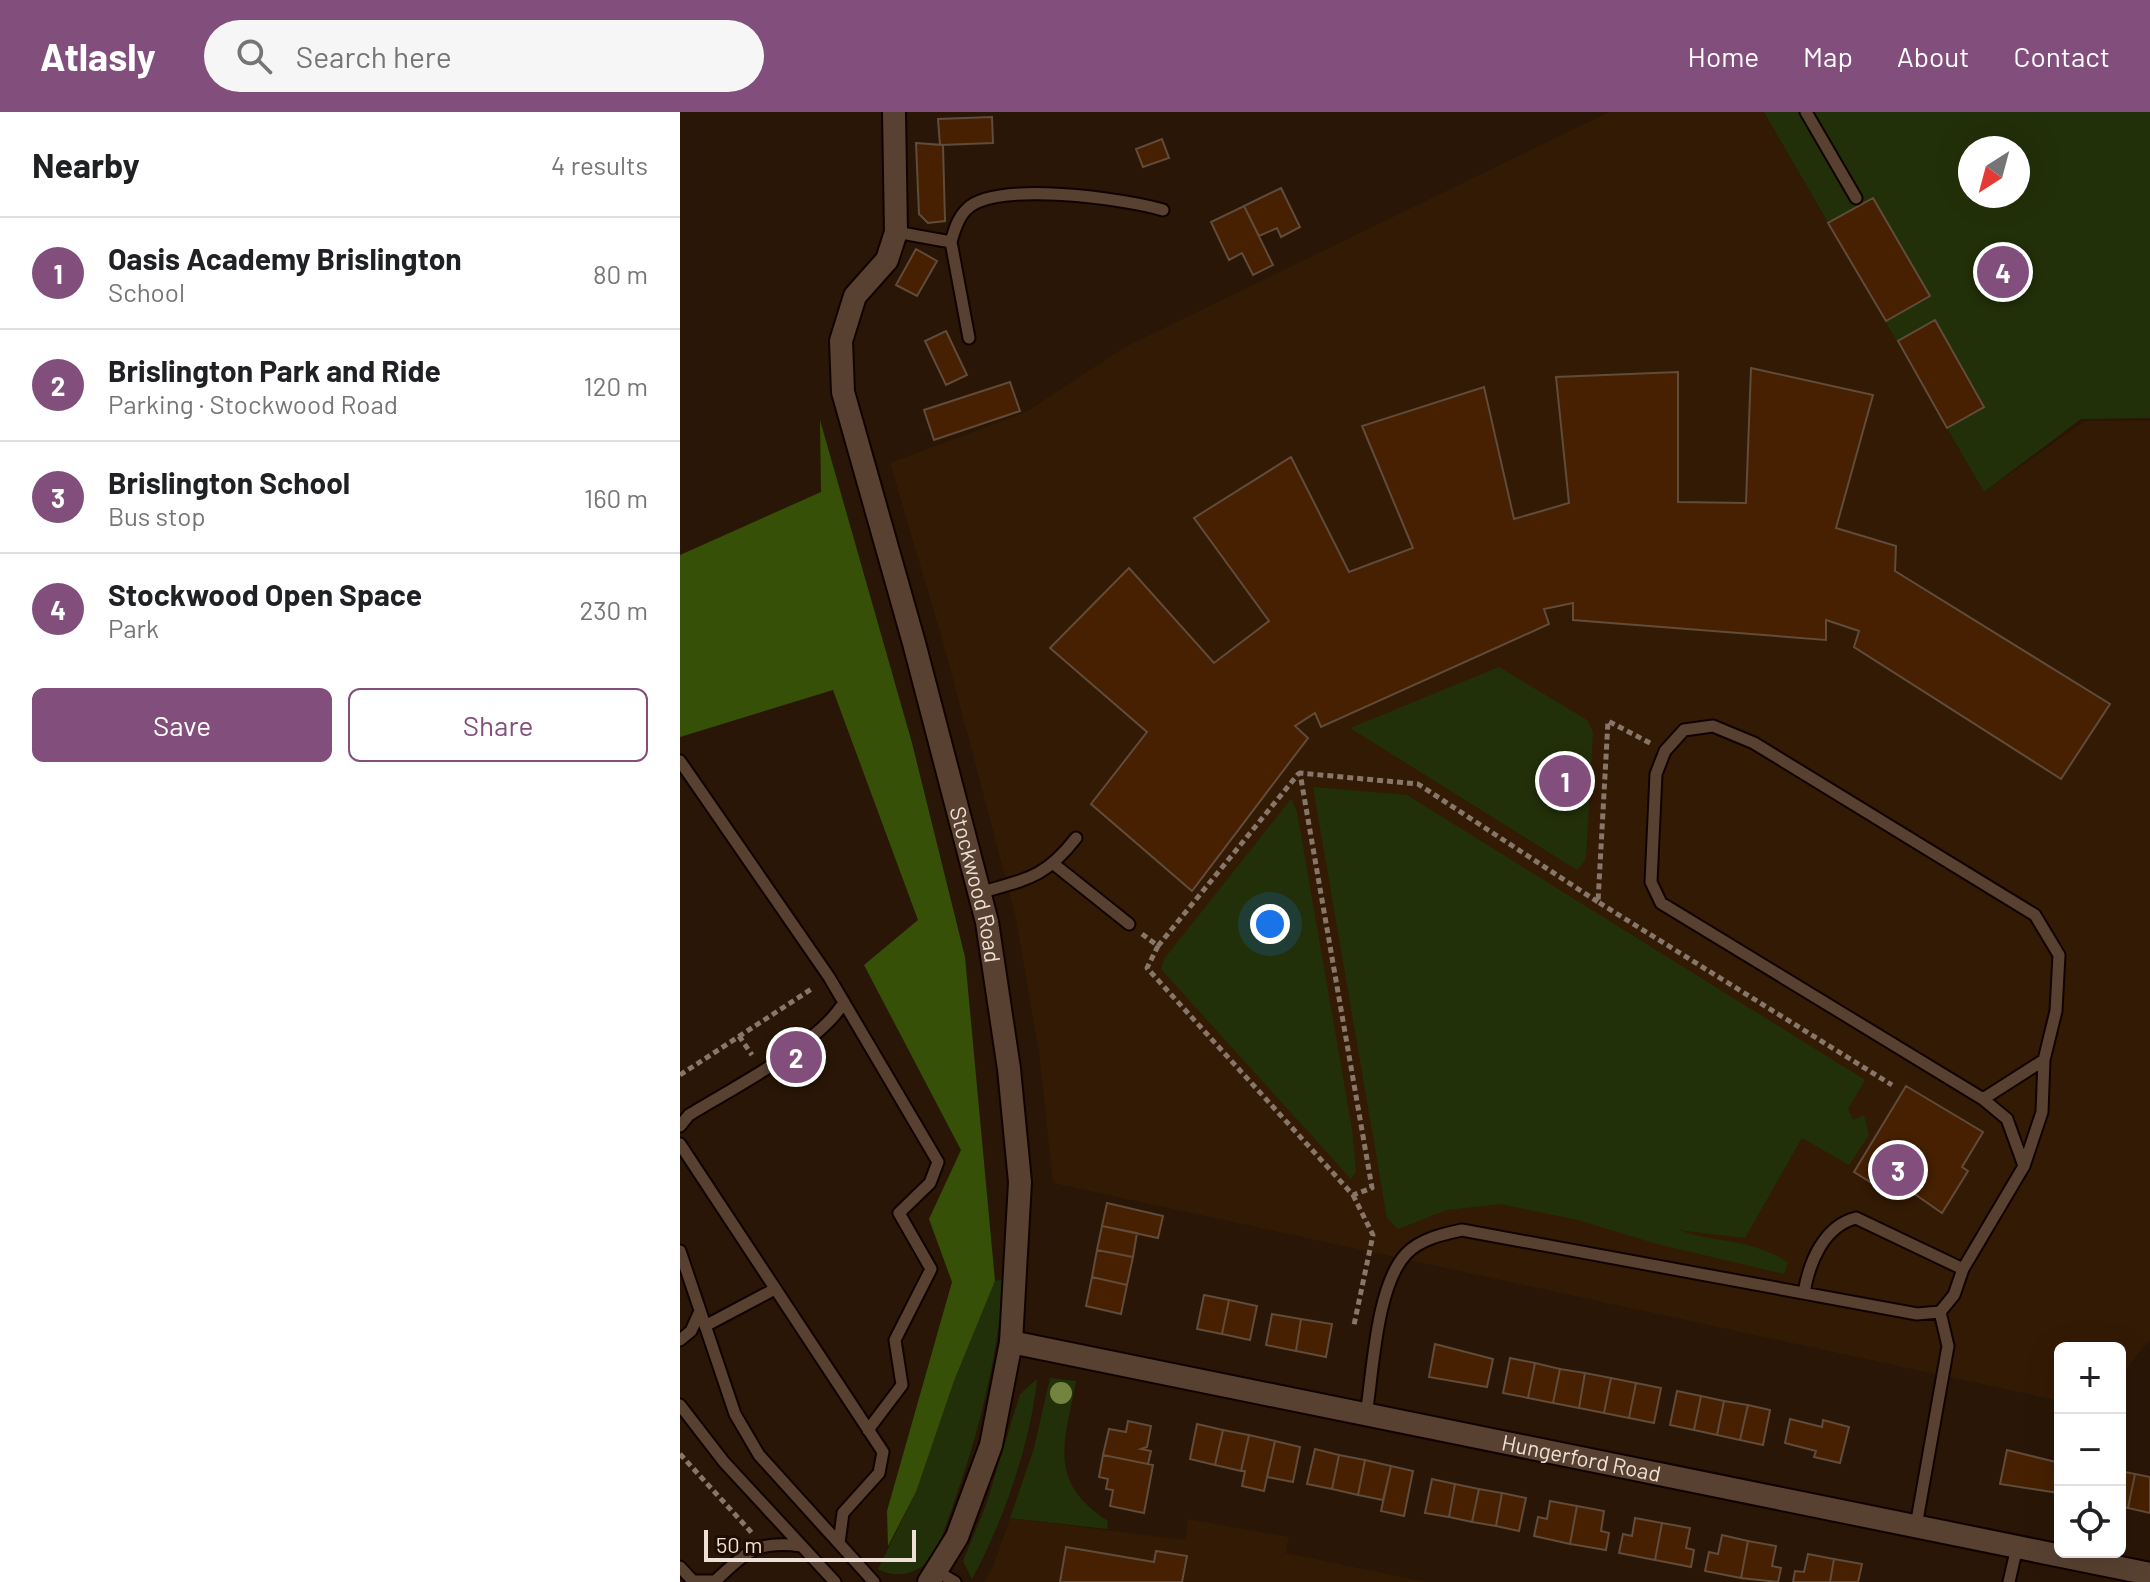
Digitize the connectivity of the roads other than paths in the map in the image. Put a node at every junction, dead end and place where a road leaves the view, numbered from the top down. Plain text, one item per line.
1 (894, 112) edge
2 (1806, 112) edge
3 (1856, 198) dead end
4 (1163, 210) dead end
5 (896, 232) junction
6 (951, 242) junction
7 (969, 338) dead end
8 (680, 761) edge
9 (1076, 838) dead end
10 (1055, 865) junction
11 (979, 893) junction
12 (1129, 924) road end
13 (844, 1002) junction
14 (2044, 1060) junction
15 (1983, 1099) junction
16 (680, 1126) edge
17 (680, 1144) edge
18 (2024, 1166) junction
19 (680, 1251) edge
20 (1963, 1269) junction
21 (775, 1289) junction
22 (1804, 1293) junction
23 (700, 1311) junction
24 (1940, 1312) junction
25 (705, 1326) junction
26 (680, 1340) edge
27 (1011, 1342) junction
28 (680, 1405) edge
29 (1366, 1416) junction
30 (868, 1430) junction
31 (1916, 1526) junction
32 (839, 1543) junction
33 (801, 1546) junction
34 (2017, 1547) junction
35 (680, 1567) edge
36 (2150, 1574) edge
37 (933, 1579) edge
38 (708, 1581) edge
39 (878, 1581) edge
40 (835, 1582) edge
41 (2009, 1582) edge

1 - 5 street, Stockwood Road
2 - 3 lane
4 - 6 lane
5 - 6 lane
5 - 11 street, Stockwood Road
6 - 7 lane
8 - 13 lane
9 - 10 lane
10 - 11 lane
10 - 12 lane
11 - 27 street, Stockwood Road
13 - 16 lane
13 - 30 lane
14 - 15 lane
14 - 15 lane
14 - 18 lane
15 - 18 lane
17 - 21 lane
18 - 20 lane
19 - 23 lane
20 - 22 lane
20 - 24 lane
21 - 25 lane
21 - 30 lane
22 - 24 lane
22 - 29 lane
23 - 25 lane
23 - 26 lane
24 - 31 lane
25 - 32 lane
27 - 29 street, Hungerford Road
27 - 37 street, Stockwood Road
28 - 33 lane
29 - 31 street, Hungerford Road
30 - 32 lane
31 - 34 street, Hungerford Road
32 - 39 lane
33 - 38 lane
33 - 40 lane
34 - 36 street, Hungerford Road
34 - 41 lane
35 - 38 lane

